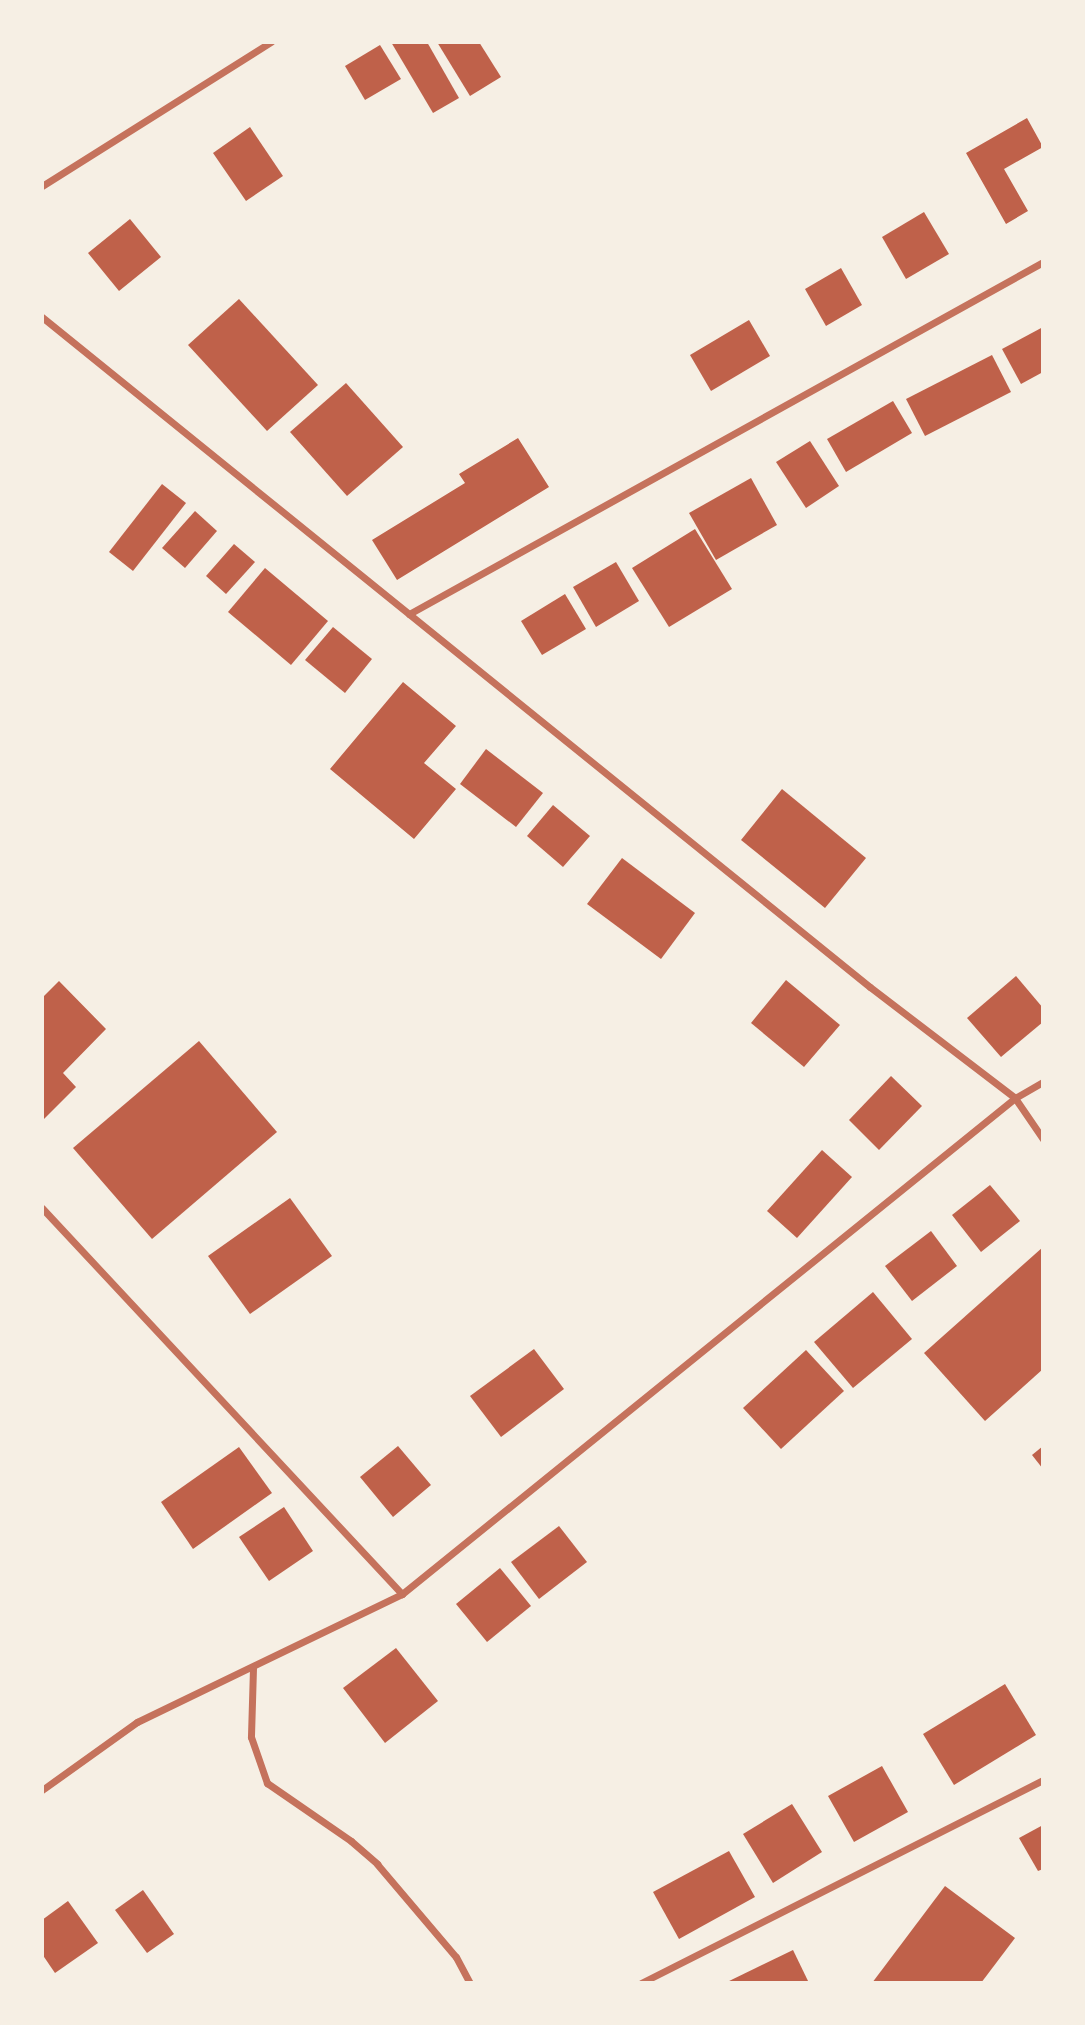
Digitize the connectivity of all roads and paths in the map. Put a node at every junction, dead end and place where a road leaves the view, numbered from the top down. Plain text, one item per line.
1 (271, 42) edge
2 (42, 186) edge
3 (1043, 262) edge
4 (42, 317) edge
5 (409, 614) junction
6 (1043, 1083) edge
7 (1015, 1098) junction
8 (1043, 1139) edge
9 (42, 1208) edge
10 (402, 1594) junction
11 (253, 1668) junction
12 (1043, 1780) edge
13 (42, 1790) edge
14 (470, 1983) edge
15 (641, 1983) edge

1 - 2 street
3 - 5 street
4 - 5 street
5 - 7 street
6 - 7 street
7 - 8 street
7 - 10 street
9 - 10 street
10 - 11 street
11 - 13 street
11 - 14 street
12 - 15 street

